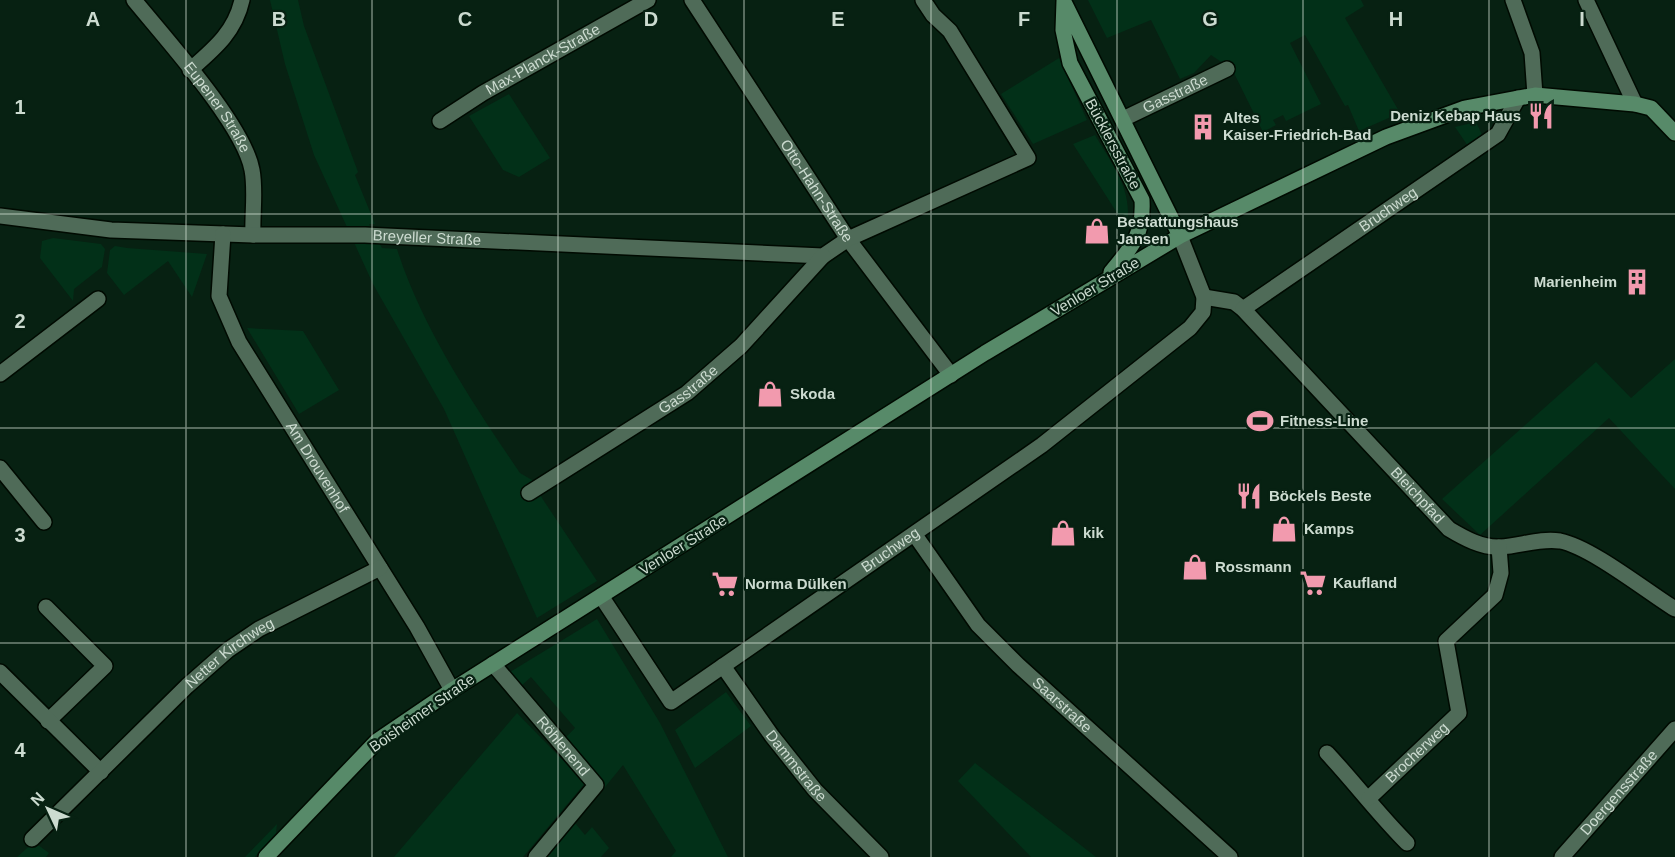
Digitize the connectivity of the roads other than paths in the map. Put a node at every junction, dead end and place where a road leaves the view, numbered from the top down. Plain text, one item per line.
1 (134, 0) edge
2 (242, 0) edge
3 (648, 0) edge
4 (692, 0) edge
5 (923, 0) edge
6 (1063, 0) edge
7 (1513, 0) edge
8 (1586, 0) edge
9 (1227, 69) dead end
10 (190, 70) junction
11 (1535, 95) junction
12 (1518, 98) junction
13 (1635, 104) junction
14 (1124, 119) junction
15 (440, 121) dead end
16 (1675, 133) edge
17 (0, 216) edge
18 (223, 234) junction
19 (253, 235) junction
20 (1180, 236) junction
21 (848, 239) junction
22 (823, 256) junction
23 (1105, 280) junction
24 (98, 299) dead end
25 (1204, 305) junction
26 (1243, 309) junction
27 (0, 374) edge
28 (951, 375) junction
29 (0, 468) edge
30 (529, 493) dead end
31 (44, 522) dead end
32 (915, 535) junction
33 (1499, 547) junction
34 (380, 568) junction
35 (601, 596) junction
36 (46, 607) dead end
37 (1675, 609) edge
38 (493, 664) junction
39 (723, 666) junction
40 (0, 672) edge
41 (452, 690) junction
42 (48, 721) junction
43 (1675, 729) edge
44 (1327, 753) dead end
45 (101, 772) junction
46 (1369, 798) junction
47 (32, 839) dead end
48 (1407, 843) dead end
49 (266, 857) edge
50 (536, 857) edge
51 (880, 857) edge
52 (1230, 857) edge
53 (1562, 857) edge

1 - 10 street, Eupener Straße
2 - 10 street
3 - 15 street, Max-Planck-Straße
4 - 21 street, Otto-Hahn-Straße
5 - 21 street
6 - 14 main road, Bücklersstraße
6 - 23 main road, Bücklersstraße
7 - 11 street
8 - 13 street
9 - 14 street, Gasstraße
10 - 19 street, Eupener Straße
11 - 12 main road, Venloer Straße
11 - 13 main road, Venloer Straße
12 - 20 main road, Venloer Straße
12 - 26 street, Bruchweg
13 - 16 main road
14 - 20 main road, Bücklersstraße
17 - 18 street, Breyeller Straße
18 - 19 street, Breyeller Straße
18 - 34 street, Am Drouvenhof
19 - 22 street, Breyeller Straße
20 - 23 main road, Venloer Straße
20 - 25 street
21 - 22 street
21 - 28 street, Otto-Hahn-Straße
22 - 30 street, Gasstraße
23 - 28 main road, Venloer Straße
24 - 27 street
25 - 26 street, Bleichpfad
25 - 32 street, Bruchweg
26 - 33 street, Bleichpfad
28 - 35 main road, Venloer Straße
29 - 31 street
32 - 39 street, Bruchweg
32 - 52 street, Saarstraße
33 - 37 street, Bleichpfad
33 - 46 street, Brocherweg
34 - 41 street, Am Drouvenhof
34 - 45 street, Netter Kirchweg
35 - 38 main road, Boisheimer Straße
35 - 39 street, Bruchweg
36 - 42 street
38 - 41 main road, Boisheimer Straße
38 - 50 street, Röhlenend
39 - 51 street, Dammstraße
40 - 42 street
41 - 49 main road, Boisheimer Straße
42 - 45 street
43 - 53 street, Doergensstraße
44 - 46 street
45 - 47 street, Netter Kirchweg
46 - 48 street

